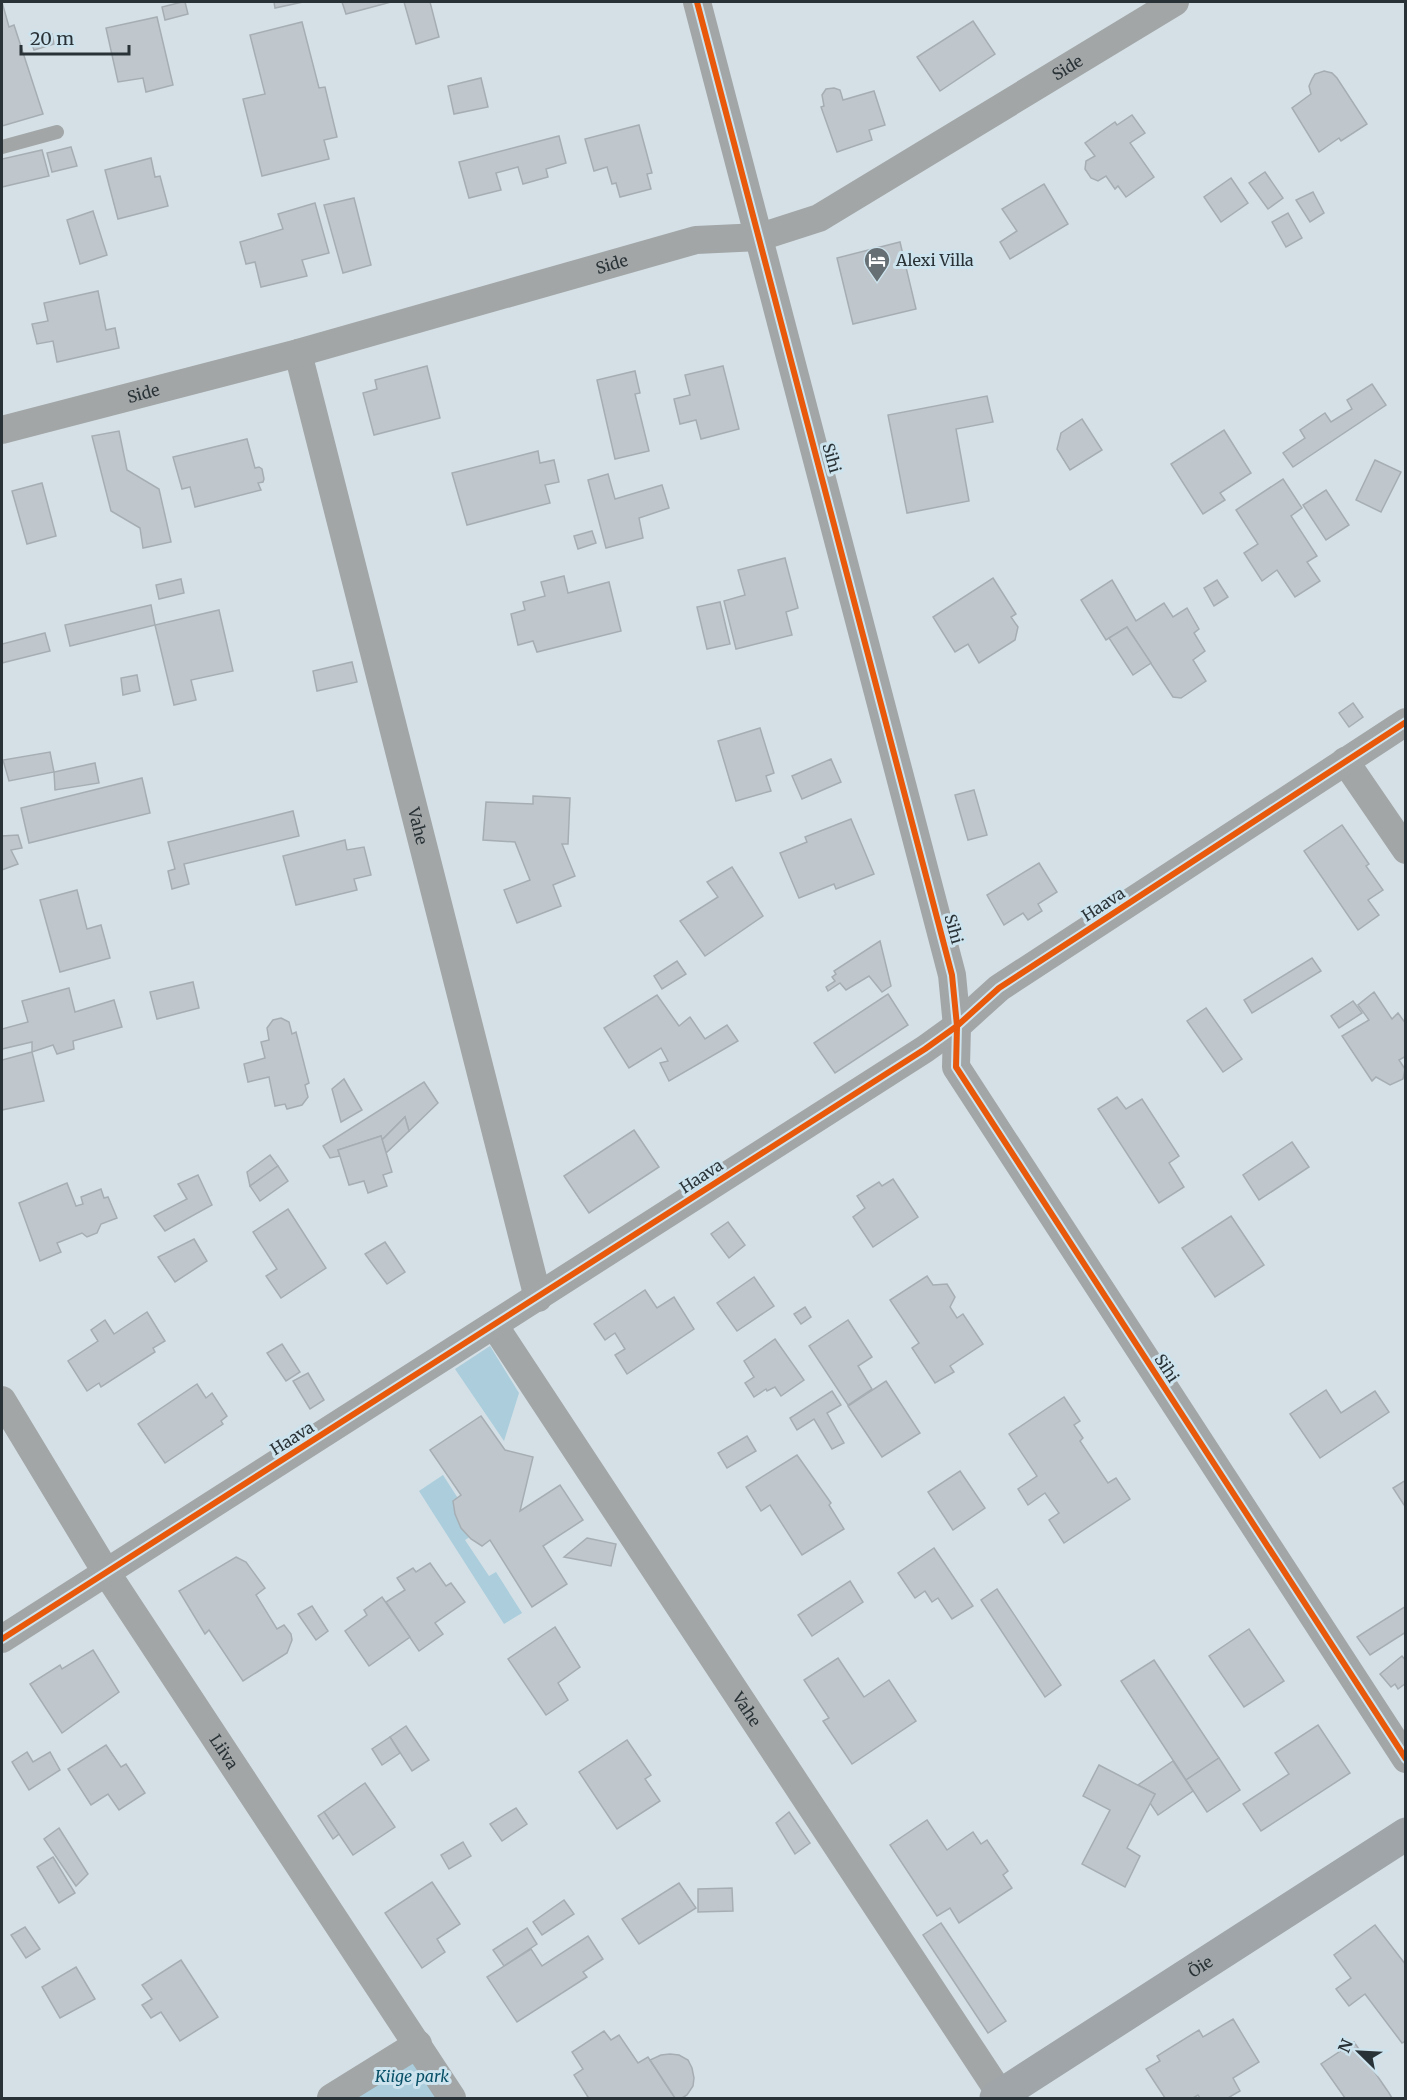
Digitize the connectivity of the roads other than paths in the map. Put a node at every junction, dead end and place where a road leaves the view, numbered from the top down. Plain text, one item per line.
1 (697, 2) edge
2 (1175, 2) edge
3 (57, 132) dead end
4 (2, 147) edge
5 (760, 237) junction
6 (298, 353) junction
7 (2, 430) edge
8 (1406, 722) edge
9 (1345, 761) junction
10 (1406, 850) edge
11 (957, 1026) junction
12 (538, 1298) junction
13 (494, 1325) junction
14 (2, 1400) edge
15 (106, 1572) junction
16 (2, 1639) edge
17 (1406, 1759) edge
18 (1406, 1834) edge
19 (418, 2044) junction
20 (1000, 2097) edge
21 (331, 2098) edge
22 (452, 2098) edge

1 - 5 street, Sihi
2 - 5 street, Side
3 - 4 lane
5 - 6 street, Side
5 - 11 street, Sihi
6 - 7 street, Side
6 - 12 street, Vahe
8 - 9 street, Haava
9 - 10 street
9 - 11 street, Haava
11 - 12 street, Haava
11 - 17 street, Sihi
12 - 13 street, Haava
13 - 15 street, Haava
13 - 20 street, Vahe
14 - 15 street, Liiva
15 - 16 street, Haava
15 - 19 street, Liiva
18 - 20 street, Õie
19 - 21 street
19 - 22 street, Liiva

